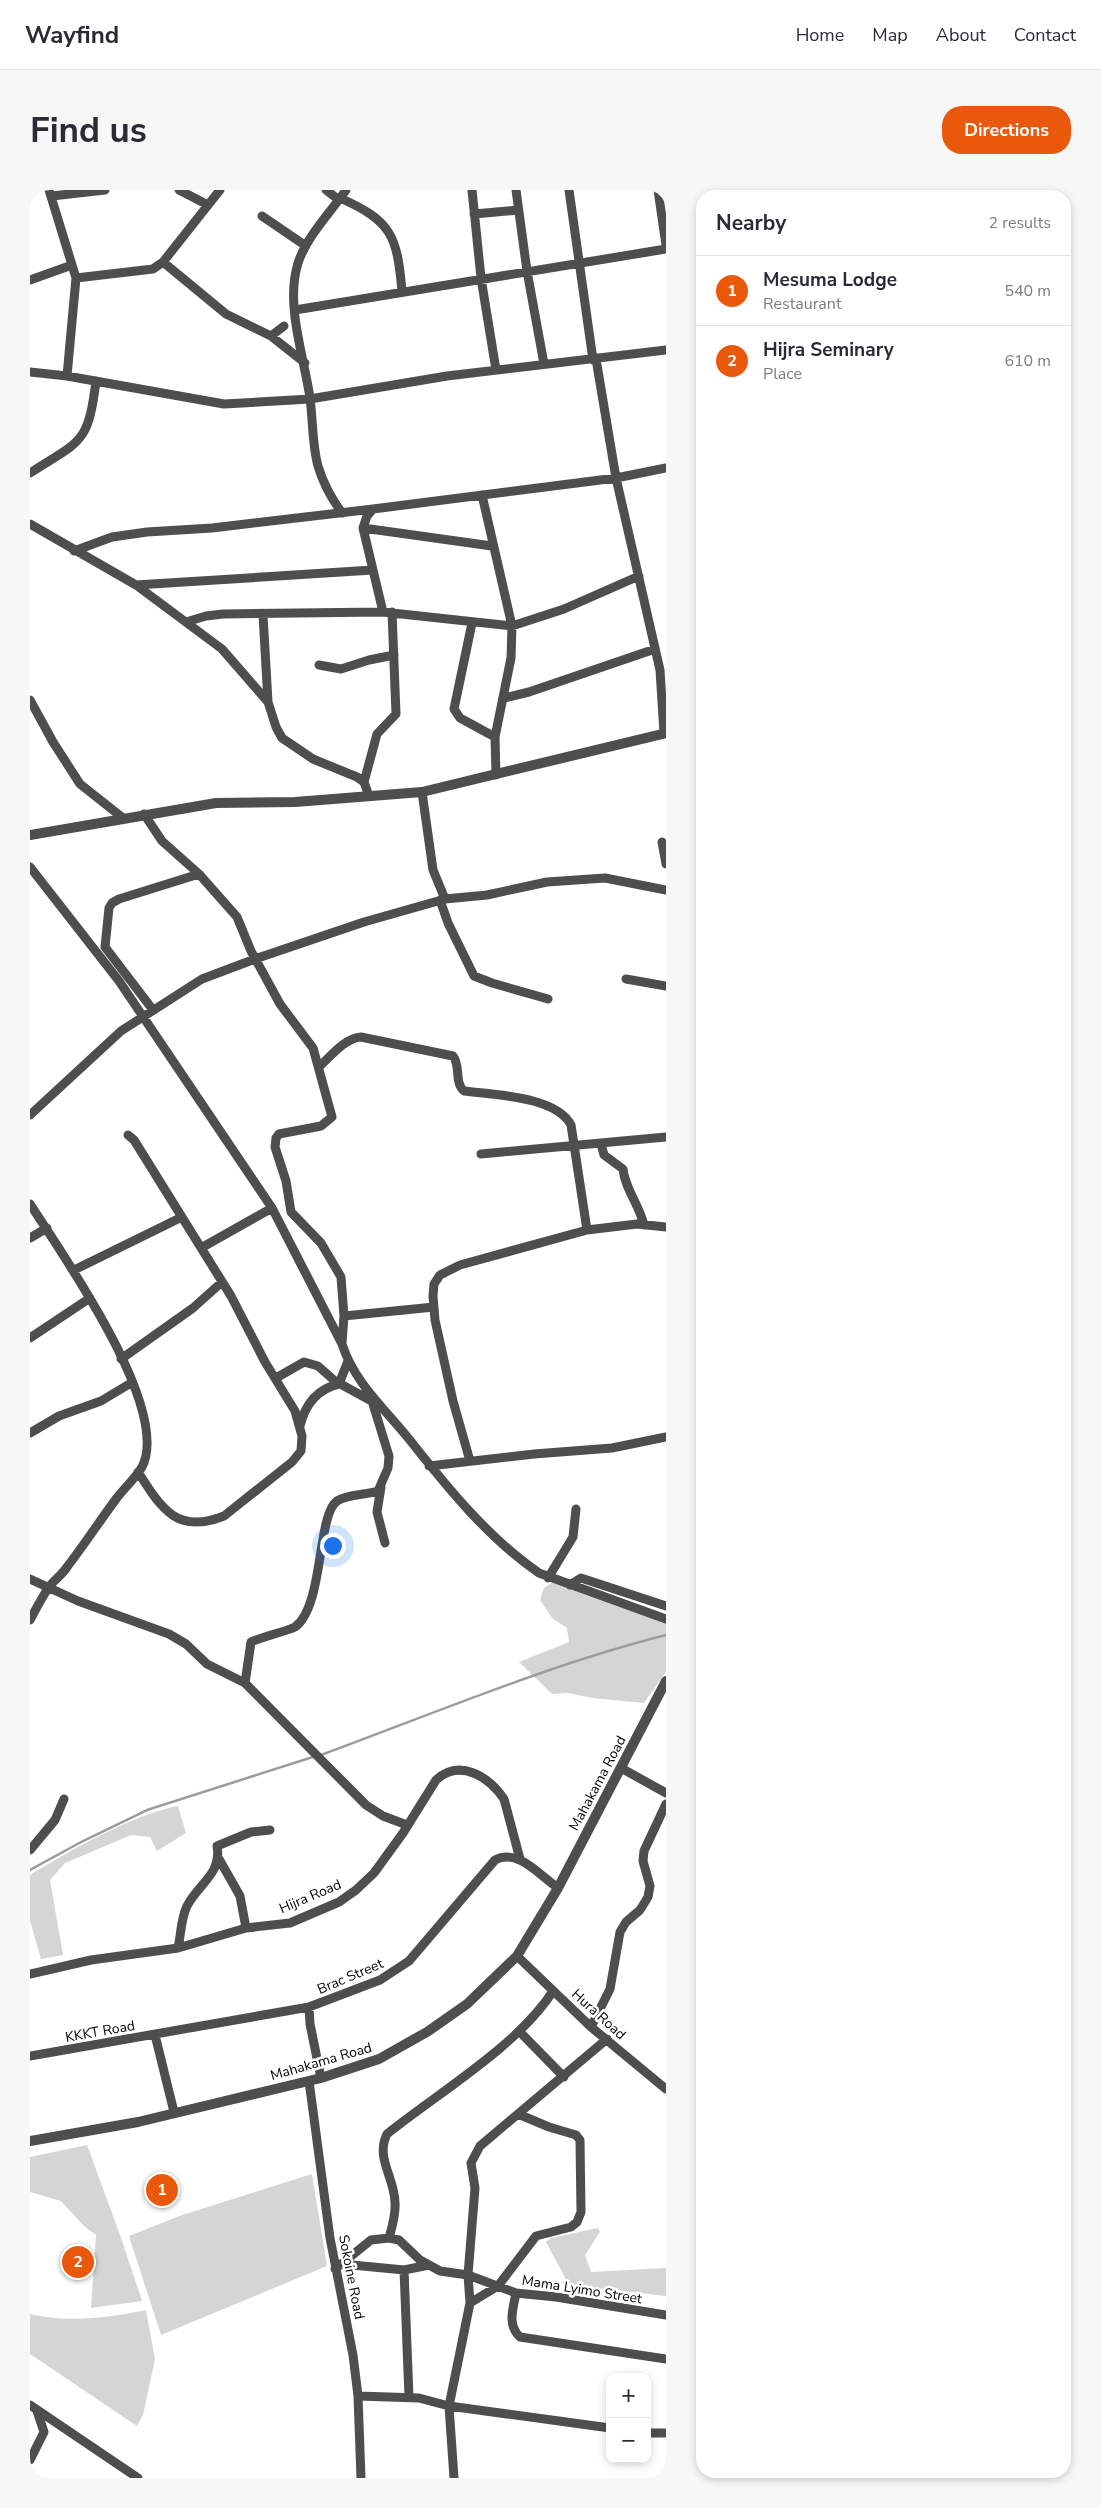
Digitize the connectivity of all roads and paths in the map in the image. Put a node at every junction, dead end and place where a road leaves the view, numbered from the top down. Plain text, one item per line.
1 (105, 190) edge
2 (179, 190) edge
3 (220, 190) edge
4 (326, 190) edge
5 (472, 190) edge
6 (516, 190) edge
7 (570, 190) edge
8 (658, 190) edge
9 (50, 193) edge
10 (342, 196) edge
11 (208, 205) junction
12 (518, 210) junction
13 (474, 214) junction
14 (262, 216) dead end
15 (306, 246) junction
16 (666, 247) edge
17 (163, 262) junction
18 (579, 262) junction
19 (72, 265) junction
20 (527, 271) junction
21 (76, 278) junction
22 (481, 278) junction
23 (30, 280) edge
24 (402, 291) junction
25 (295, 310) junction
26 (284, 326) dead end
27 (271, 336) junction
28 (666, 350) edge
29 (595, 359) junction
30 (305, 363) junction
31 (544, 364) junction
32 (496, 370) junction
33 (30, 372) edge
34 (67, 376) junction
35 (96, 381) junction
36 (310, 399) junction
37 (666, 468) edge
38 (30, 473) edge
39 (616, 478) junction
40 (482, 495) junction
41 (374, 509) junction
42 (342, 513) junction
43 (30, 524) edge
44 (363, 528) junction
45 (492, 546) junction
46 (74, 551) junction
47 (373, 570) junction
48 (639, 576) junction
49 (136, 585) junction
50 (388, 612) junction
51 (263, 615) junction
52 (186, 622) junction
53 (472, 623) junction
54 (512, 626) junction
55 (655, 649) junction
56 (394, 656) junction
57 (319, 665) dead end
58 (504, 698) junction
59 (30, 700) edge
60 (268, 702) junction
61 (665, 733) edge
62 (495, 737) junction
63 (496, 775) junction
64 (364, 782) junction
65 (422, 792) junction
66 (369, 796) junction
67 (144, 814) junction
68 (123, 818) junction
69 (30, 835) edge
70 (662, 842) dead end
71 (666, 864) edge
72 (30, 867) edge
73 (199, 874) junction
74 (666, 890) edge
75 (443, 900) junction
76 (255, 959) junction
77 (626, 979) dead end
78 (666, 986) edge
79 (548, 999) dead end
80 (153, 1010) junction
81 (144, 1016) junction
82 (319, 1067) junction
83 (30, 1115) edge
84 (128, 1135) dead end
85 (666, 1137) edge
86 (601, 1144) junction
87 (574, 1147) junction
88 (481, 1154) dead end
89 (30, 1204) edge
90 (272, 1208) junction
91 (182, 1217) junction
92 (644, 1225) junction
93 (666, 1227) edge
94 (47, 1228) junction
95 (586, 1230) junction
96 (30, 1238) edge
97 (201, 1248) junction
98 (74, 1270) junction
99 (222, 1282) junction
100 (90, 1298) junction
101 (434, 1307) junction
102 (344, 1316) junction
103 (30, 1338) edge
104 (342, 1344) junction
105 (121, 1359) junction
106 (348, 1361) junction
107 (276, 1378) junction
108 (131, 1383) junction
109 (339, 1384) junction
110 (372, 1401) junction
111 (384, 1408) junction
112 (300, 1429) junction
113 (30, 1433) edge
114 (666, 1437) edge
115 (470, 1461) junction
116 (429, 1466) junction
117 (138, 1472) junction
118 (382, 1482) junction
119 (576, 1509) dead end
120 (385, 1543) dead end
121 (548, 1578) junction
122 (30, 1579) edge
123 (570, 1585) junction
124 (49, 1586) junction
125 (666, 1606) edge
126 (666, 1619) edge
127 (30, 1620) edge
128 (666, 1681) edge
129 (244, 1683) junction
130 (620, 1768) junction
131 (666, 1792) edge
132 (64, 1799) dead end
133 (666, 1804) edge
134 (407, 1825) junction
135 (270, 1830) dead end
136 (30, 1850) edge
137 (219, 1859) junction
138 (520, 1859) junction
139 (558, 1888) junction
140 (246, 1928) junction
141 (178, 1948) junction
142 (517, 1956) junction
143 (30, 1974) edge
144 (553, 1991) junction
145 (309, 2007) junction
146 (591, 2027) junction
147 (519, 2031) junction
148 (155, 2035) junction
149 (606, 2039) junction
150 (30, 2056) edge
151 (564, 2076) junction
152 (321, 2078) junction
153 (309, 2081) junction
154 (666, 2089) edge
155 (174, 2112) junction
156 (518, 2114) junction
157 (30, 2141) edge
158 (389, 2238) junction
159 (429, 2265) junction
160 (339, 2267) junction
161 (404, 2270) junction
162 (468, 2275) junction
163 (498, 2286) junction
164 (516, 2293) junction
165 (470, 2302) junction
166 (666, 2315) edge
167 (666, 2359) edge
168 (358, 2396) junction
169 (409, 2397) junction
170 (449, 2406) junction
171 (34, 2408) edge
172 (606, 2427) edge
173 (666, 2433) edge
174 (651, 2434) edge
175 (30, 2460) edge
176 (138, 2478) edge
177 (361, 2478) edge
178 (454, 2478) edge

1 - 9 street
2 - 11 street
3 - 11 street
4 - 10 street
5 - 13 street
6 - 12 street
7 - 18 street
8 - 16 street
9 - 19 street
10 - 15 street
10 - 24 street
11 - 17 street
12 - 13 street
12 - 20 street
13 - 22 street
14 - 15 street
15 - 25 street
16 - 18 street
17 - 21 street
17 - 27 street
18 - 20 street
18 - 29 street
19 - 21 street
19 - 23 street
20 - 22 street
20 - 31 street
21 - 34 street
22 - 24 street
22 - 32 street
24 - 25 street
25 - 30 street
26 - 27 street
27 - 30 street
28 - 29 street
29 - 31 street
29 - 39 street
30 - 36 street
31 - 32 street
32 - 36 street
33 - 34 street
34 - 35 street
35 - 36 street
35 - 38 street
36 - 42 street
37 - 39 street
39 - 40 street
39 - 48 street
40 - 41 street
40 - 45 street
41 - 42 street
41 - 44 street
42 - 46 street
43 - 46 street
44 - 45 street
44 - 47 street
45 - 54 street
46 - 49 street
47 - 49 street
47 - 50 street
48 - 54 street
48 - 55 street
49 - 52 street
50 - 51 street
50 - 53 street
50 - 56 street
51 - 52 street
51 - 60 street
52 - 60 street
53 - 54 street
53 - 62 street
54 - 58 street
55 - 58 street
55 - 61 street
56 - 57 street
56 - 64 street
58 - 62 street
59 - 68 street
60 - 64 street
61 - 63 street
62 - 63 street
63 - 65 street
64 - 66 street
65 - 66 street
65 - 75 street
66 - 67 street
67 - 68 street
67 - 73 street
68 - 69 street
70 - 71 street
72 - 81 street
73 - 76 street
73 - 80 street
74 - 75 street
75 - 76 street
75 - 79 street
76 - 80 street
76 - 82 street
77 - 78 street
80 - 81 street
81 - 83 street
81 - 90 street
82 - 87 street
82 - 102 street
84 - 91 street
85 - 86 street
86 - 87 street
86 - 92 street
87 - 88 street
87 - 95 street
89 - 94 street
90 - 97 street
90 - 104 street
91 - 97 street
91 - 98 street
92 - 93 street
92 - 95 street
94 - 96 street
94 - 98 street
95 - 101 street
97 - 99 street
98 - 100 street
99 - 105 street
99 - 107 street
100 - 103 street
100 - 105 street
101 - 102 street
101 - 115 street
102 - 104 street
104 - 106 street
105 - 108 street
106 - 109 street
106 - 111 street
107 - 109 street
107 - 112 street
108 - 113 street
108 - 117 street
109 - 110 street
109 - 112 street
110 - 111 street
110 - 118 street
111 - 116 street
112 - 117 street
114 - 115 street
115 - 116 street
116 - 121 street
117 - 124 street
118 - 120 street
118 - 129 street
119 - 121 street
121 - 123 street
122 - 124 street
123 - 125 street
123 - 126 street
124 - 127 street
124 - 129 street
128 - 130 street, Mahakama Road
129 - 134 street
130 - 131 street
130 - 139 street, Mahakama Road
132 - 136 street
133 - 146 street
134 - 138 street, Hijra Road
134 - 140 street, Hijra Road
135 - 137 street
137 - 140 street
137 - 141 street
138 - 139 street
138 - 145 street, Brac Street
139 - 142 street, Mahakama Road
140 - 141 street, Hijra Road
141 - 143 street, Hijra Road
142 - 144 street, Hura Road
142 - 152 street, Mahakama Road
144 - 146 street, Hura Road
144 - 147 street
145 - 148 street, Brac Street
145 - 152 street
146 - 149 street, Hura Road
147 - 151 street
147 - 158 street
148 - 150 street, KKKT Road
148 - 155 street, KKKT Road
149 - 151 street
149 - 154 street, Hura Road
151 - 156 street
152 - 153 street, Mahakama Road
153 - 155 street, Mahakama Road
153 - 160 street, Sokoine Road
155 - 157 street, Mahakama Road
156 - 162 street
156 - 163 street
158 - 159 street
158 - 160 street
159 - 161 street
159 - 162 street, Mama Lyimo Street
160 - 161 street
160 - 168 street, Sokoine Road
161 - 169 street
162 - 163 street, Mama Lyimo Street
162 - 165 street
163 - 164 street, Mama Lyimo Street
163 - 165 street
164 - 166 street, Mama Lyimo Street
164 - 167 street
165 - 170 street
168 - 169 street
168 - 177 street, Sokoine Road
169 - 170 street
170 - 172 street
170 - 178 street
171 - 175 street
171 - 176 street
173 - 174 street

